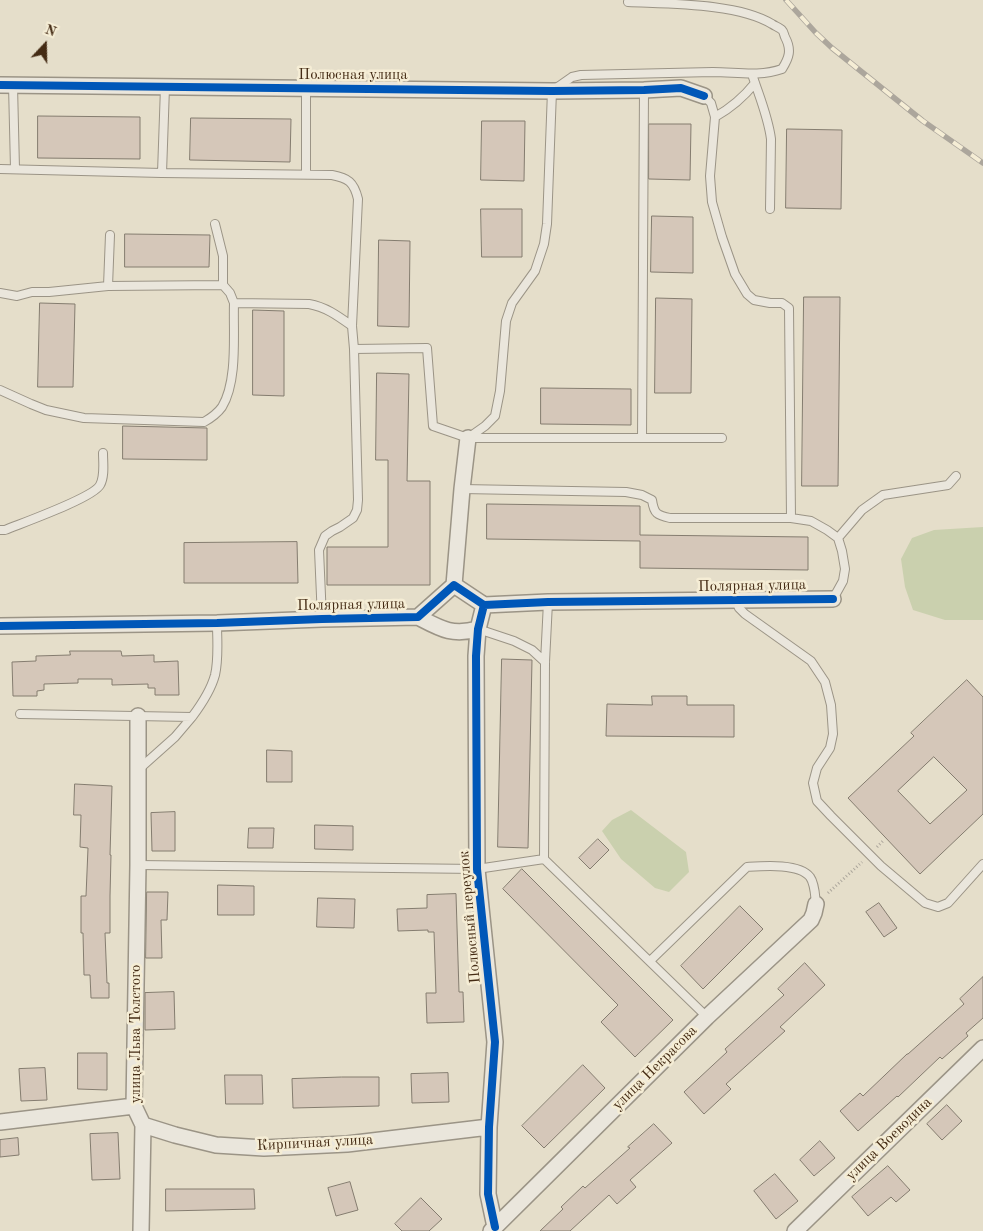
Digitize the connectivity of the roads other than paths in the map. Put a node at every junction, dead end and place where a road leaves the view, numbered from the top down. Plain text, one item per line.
1 (628, 2) dead end
2 (752, 74) junction
3 (755, 83) junction
4 (7, 85) edge
5 (165, 87) junction
6 (306, 88) junction
7 (644, 90) junction
8 (552, 91) junction
9 (704, 96) joint
10 (715, 117) junction
11 (0, 169) edge
12 (14, 169) junction
13 (162, 173) junction
14 (306, 174) junction
15 (770, 209) dead end
16 (215, 224) dead end
17 (110, 235) dead end
18 (223, 285) junction
19 (108, 286) junction
20 (0, 293) edge
21 (234, 303) junction
22 (352, 326) junction
23 (354, 349) junction
24 (0, 390) edge
25 (468, 438) junction
26 (642, 438) junction
27 (722, 438) dead end
28 (103, 454) dead end
29 (956, 476) dead end
30 (462, 489) junction
31 (791, 518) junction
32 (0, 530) edge
33 (838, 538) junction
34 (454, 585) junction
35 (833, 598) joint
36 (736, 600) junction
37 (548, 602) junction
38 (484, 605) junction
39 (418, 617) junction
40 (322, 618) junction
41 (217, 623) junction
42 (0, 626) edge
43 (478, 629) junction
44 (545, 662) junction
45 (20, 714) dead end
46 (138, 716) junction
47 (192, 717) junction
48 (138, 770) junction
49 (544, 859) junction
50 (983, 864) edge
51 (138, 865) junction
52 (478, 869) junction
53 (816, 904) joint
54 (650, 961) junction
55 (707, 1016) junction
56 (983, 1048) edge
57 (134, 1106) junction
58 (0, 1122) edge
59 (142, 1125) junction
60 (489, 1127) junction
61 (493, 1229) edge
62 (141, 1231) edge
63 (795, 1231) edge

1 - 2 lane
2 - 3 lane
2 - 8 lane
3 - 10 lane
3 - 15 lane
4 - 5 street, Полюсная улица
4 - 12 lane
5 - 6 street, Полюсная улица
5 - 13 lane
6 - 8 street, Полюсная улица
6 - 14 lane
7 - 8 street, Полюсная улица
7 - 9 street, Полюсная улица
7 - 26 lane
8 - 25 lane
9 - 10 lane
10 - 31 lane
11 - 12 lane
12 - 13 lane
13 - 14 lane
14 - 22 lane
16 - 18 lane
17 - 19 lane
18 - 19 lane
18 - 21 lane
19 - 20 lane
21 - 22 lane
21 - 24 lane
22 - 23 lane
23 - 25 lane
23 - 40 lane
25 - 26 lane
25 - 30 street
26 - 27 lane
28 - 32 lane
29 - 33 lane
30 - 31 lane
30 - 34 street
31 - 33 lane
33 - 35 lane
34 - 38 street
34 - 39 street, Полярная улица
35 - 36 street, Полярная улица
36 - 37 street, Полярная улица
36 - 50 lane
37 - 38 street, Полярная улица
37 - 44 lane
38 - 43 street, Полюсный переулок
39 - 40 street, Полярная улица
39 - 43 street
40 - 41 street, Полярная улица
41 - 42 street, Полярная улица
41 - 47 lane
43 - 44 lane
43 - 52 street, Полюсный переулок
44 - 49 lane
45 - 46 lane
46 - 47 lane
46 - 48 street, улица Льва Толстого
47 - 48 lane
48 - 51 street, улица Льва Толстого
49 - 52 lane
49 - 54 lane
51 - 52 lane
51 - 57 street, улица Льва Толстого
52 - 60 street, Полюсный переулок
53 - 54 lane
53 - 55 street, улица Некрасова
54 - 55 lane
55 - 61 street, улица Некрасова
56 - 63 street, улица Воеводина
57 - 58 street
57 - 59 street, улица Льва Толстого
59 - 60 street, Кирпичная улица
59 - 62 street, улица Льва Толстого
60 - 61 street, Полюсный переулок

